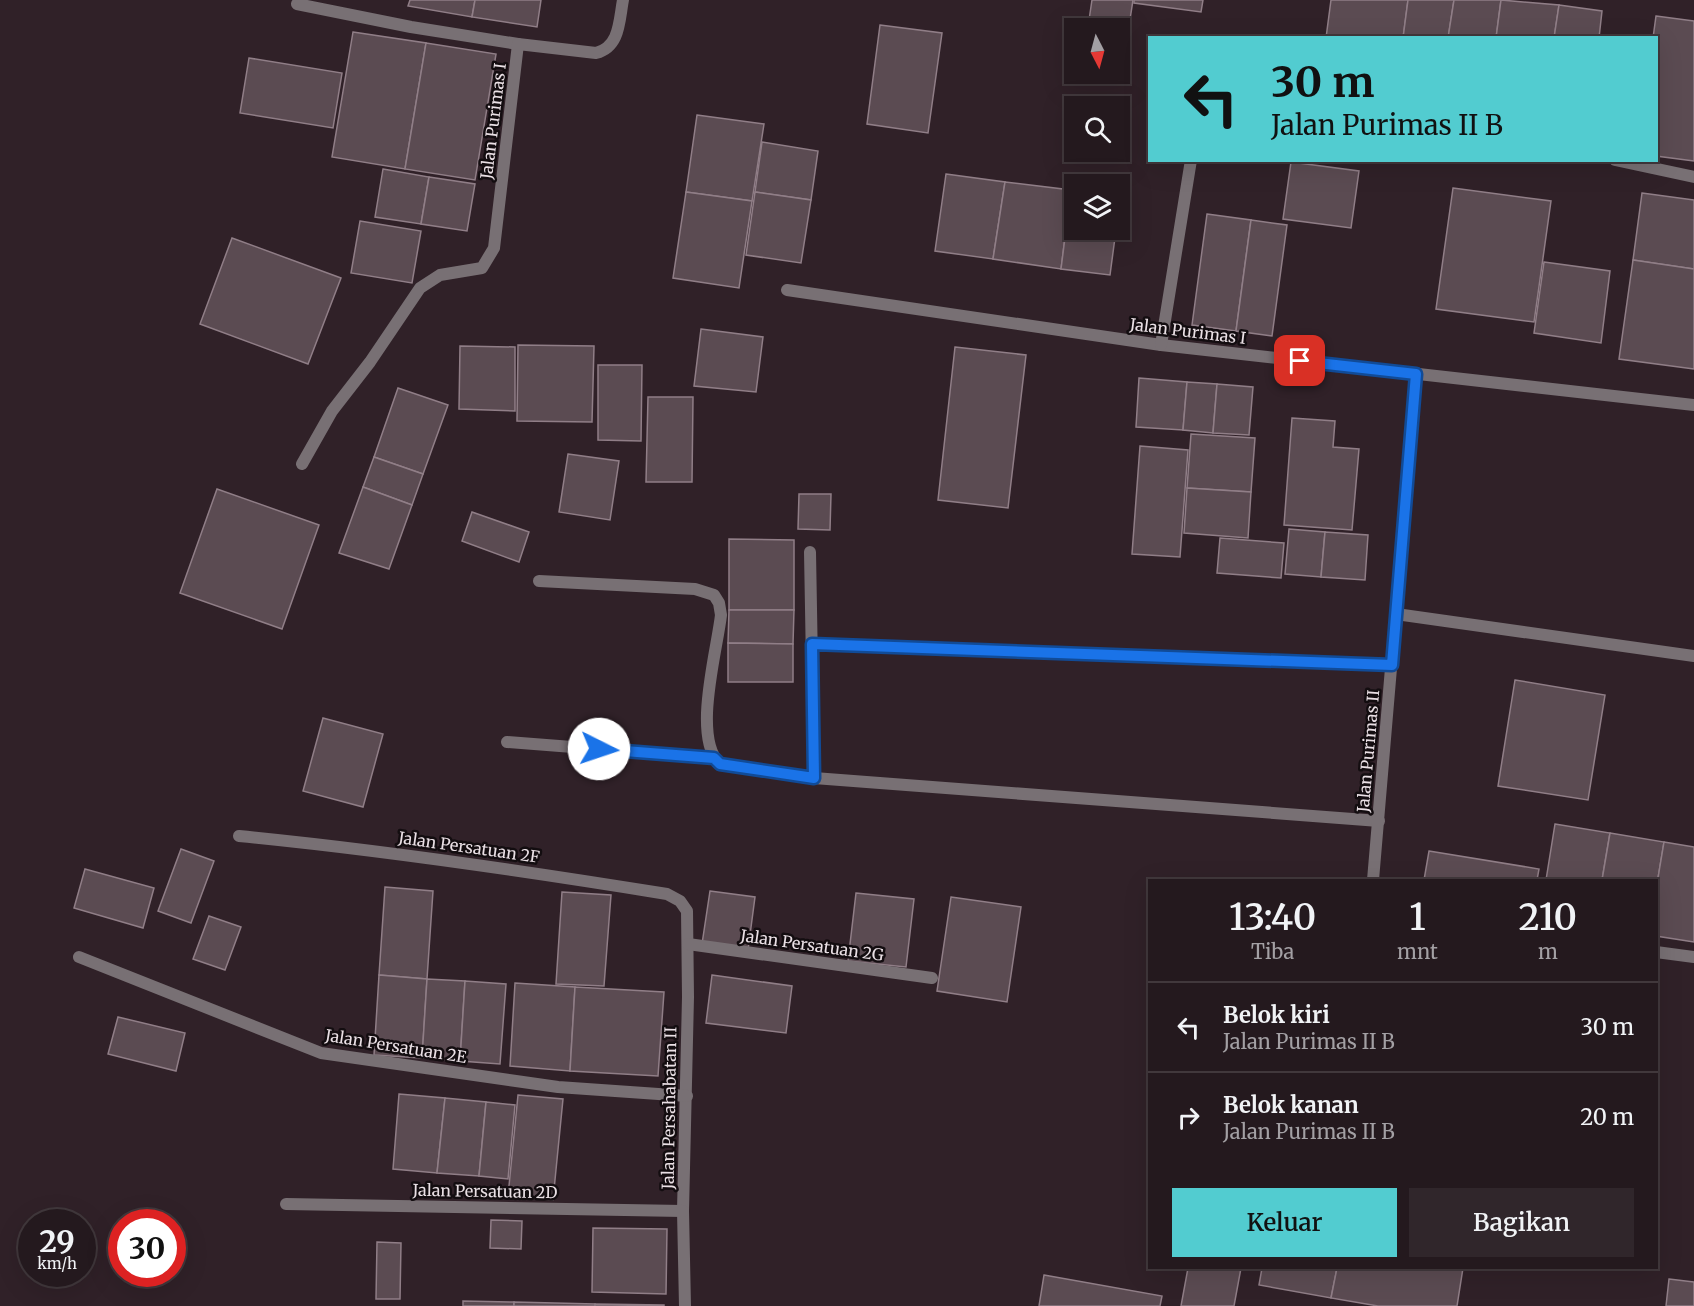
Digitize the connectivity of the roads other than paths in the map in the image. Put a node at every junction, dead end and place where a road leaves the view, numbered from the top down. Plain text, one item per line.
1 (622, 0) edge
2 (297, 4) dead end
3 (518, 44) junction
4 (1191, 162) edge
5 (1624, 162) edge
6 (1694, 177) edge
7 (787, 290) dead end
8 (1161, 345) junction
9 (1416, 374) junction
10 (1694, 405) edge
11 (302, 464) dead end
12 (810, 552) dead end
13 (539, 581) dead end
14 (1396, 614) junction
15 (812, 644) junction
16 (1694, 656) edge
17 (1392, 665) junction
18 (507, 742) dead end
19 (714, 758) junction
20 (814, 778) junction
21 (1379, 821) junction
22 (239, 836) dead end
23 (1373, 879) edge
24 (687, 910) joint
25 (688, 944) junction
26 (1658, 952) edge
27 (80, 957) dead end
28 (1694, 957) edge
29 (932, 978) dead end
30 (687, 1095) junction
31 (286, 1204) dead end
32 (683, 1211) junction
33 (685, 1306) edge

1 - 3 street, Jalan Purimas I
2 - 3 street
3 - 11 street, Jalan Purimas I
4 - 8 street
5 - 6 street
7 - 8 street, Jalan Purimas I
8 - 9 street, Jalan Purimas I
9 - 10 street, Jalan Purimas I
9 - 14 street, Jalan Purimas II
12 - 15 street
13 - 19 street
14 - 16 street
14 - 17 street, Jalan Purimas II
15 - 17 street
15 - 20 street
17 - 21 street, Jalan Purimas II
18 - 19 street
19 - 20 street
20 - 21 street
21 - 23 street, Jalan Purimas II
22 - 24 street, Jalan Persatuan 2F
24 - 25 street, Jalan Persahabatan II
25 - 29 street, Jalan Persatuan 2G
25 - 30 street, Jalan Persahabatan II
26 - 28 street
27 - 30 street, Jalan Persatuan 2E
30 - 32 street, Jalan Persahabatan II
31 - 32 street, Jalan Persatuan 2D
32 - 33 street, Jalan Persahabatan II

